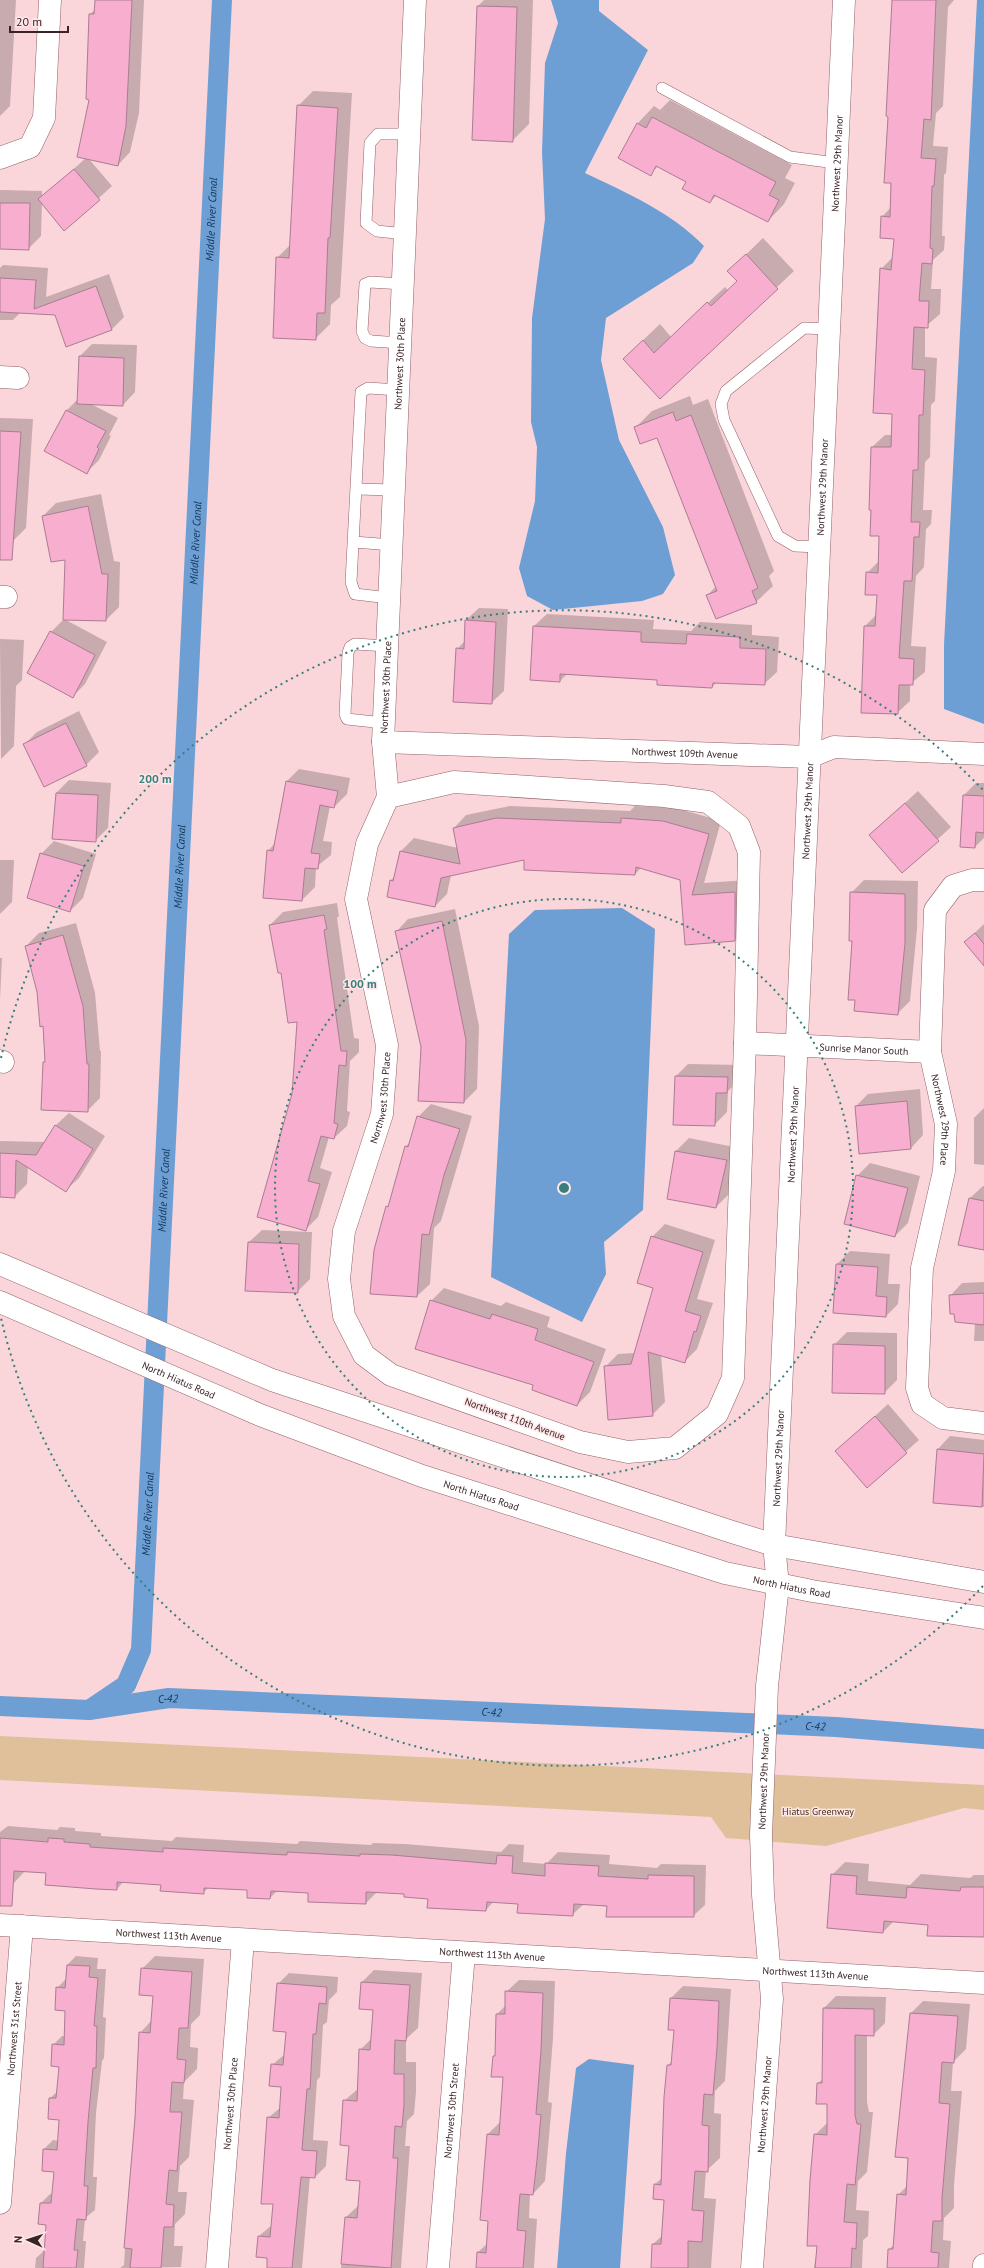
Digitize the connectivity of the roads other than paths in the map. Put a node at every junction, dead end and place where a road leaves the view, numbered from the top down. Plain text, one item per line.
1 (50, 0) edge
2 (415, 0) edge
3 (844, 0) edge
4 (662, 88) dead end
5 (409, 134) junction
6 (0, 158) edge
7 (836, 163) junction
8 (405, 234) junction
9 (403, 284) junction
10 (828, 329) junction
11 (400, 343) junction
12 (398, 390) junction
13 (357, 489) junction
14 (393, 490) junction
15 (354, 542) junction
16 (392, 545) junction
17 (819, 548) junction
18 (389, 598) junction
19 (387, 646) junction
20 (384, 732) junction
21 (984, 754) edge
22 (809, 758) junction
23 (388, 797) junction
24 (984, 880) edge
25 (746, 1043) junction
26 (797, 1045) junction
27 (930, 1052) junction
28 (0, 1264) edge
29 (0, 1302) edge
30 (364, 1355) joint
31 (984, 1423) edge
32 (774, 1545) junction
33 (984, 1582) edge
34 (778, 1585) junction
35 (984, 1618) edge
36 (0, 1925) edge
37 (22, 1926) junction
38 (244, 1940) junction
39 (464, 1952) junction
40 (771, 1971) junction
41 (984, 1983) edge
42 (0, 2203) edge
43 (984, 2265) edge
44 (217, 2268) edge
45 (438, 2268) edge
46 (752, 2268) edge
47 (984, 2268) edge

1 - 6 street
2 - 5 street, Northwest 30th Place
3 - 7 street, Northwest 29th Manor
4 - 7 lane
5 - 8 street, Northwest 30th Place
5 - 8 lane
7 - 10 street, Northwest 29th Manor
8 - 9 street, Northwest 30th Place
9 - 11 street, Northwest 30th Place
9 - 11 lane
10 - 17 street, Northwest 29th Manor
10 - 17 lane
11 - 12 street, Northwest 30th Place
12 - 13 lane
12 - 14 street, Northwest 30th Place
13 - 14 lane
13 - 15 lane
14 - 16 street, Northwest 30th Place
15 - 16 lane
15 - 18 lane
16 - 18 street, Northwest 30th Place
17 - 22 street, Northwest 29th Manor
18 - 19 street, Northwest 30th Place
19 - 20 street, Northwest 30th Place
19 - 20 lane
20 - 22 street, Northwest 109th Avenue
20 - 23 street, Northwest 30th Place
21 - 22 street, Northwest 109th Avenue
22 - 26 street, Northwest 29th Manor
23 - 25 street
23 - 30 street, Northwest 30th Place
24 - 27 street, Northwest 29th Place
25 - 26 street, Sunrise Manor South
25 - 30 street, Northwest 110th Avenue
26 - 27 street, Sunrise Manor South
26 - 32 street, Northwest 29th Manor
27 - 31 street, Northwest 29th Place
28 - 32 street
29 - 34 street, North Hiatus Road
32 - 33 street
32 - 34 street, Northwest 29th Manor
34 - 35 street, North Hiatus Road
34 - 40 street, Northwest 29th Manor
36 - 37 street, Northwest 113th Avenue
37 - 38 street, Northwest 113th Avenue
37 - 42 street, Northwest 31st Street
38 - 39 street, Northwest 113th Avenue
38 - 44 street, Northwest 30th Place
39 - 40 street, Northwest 113th Avenue
39 - 45 street, Northwest 30th Street
40 - 41 street, Northwest 113th Avenue
40 - 46 street, Northwest 29th Manor
43 - 47 street

